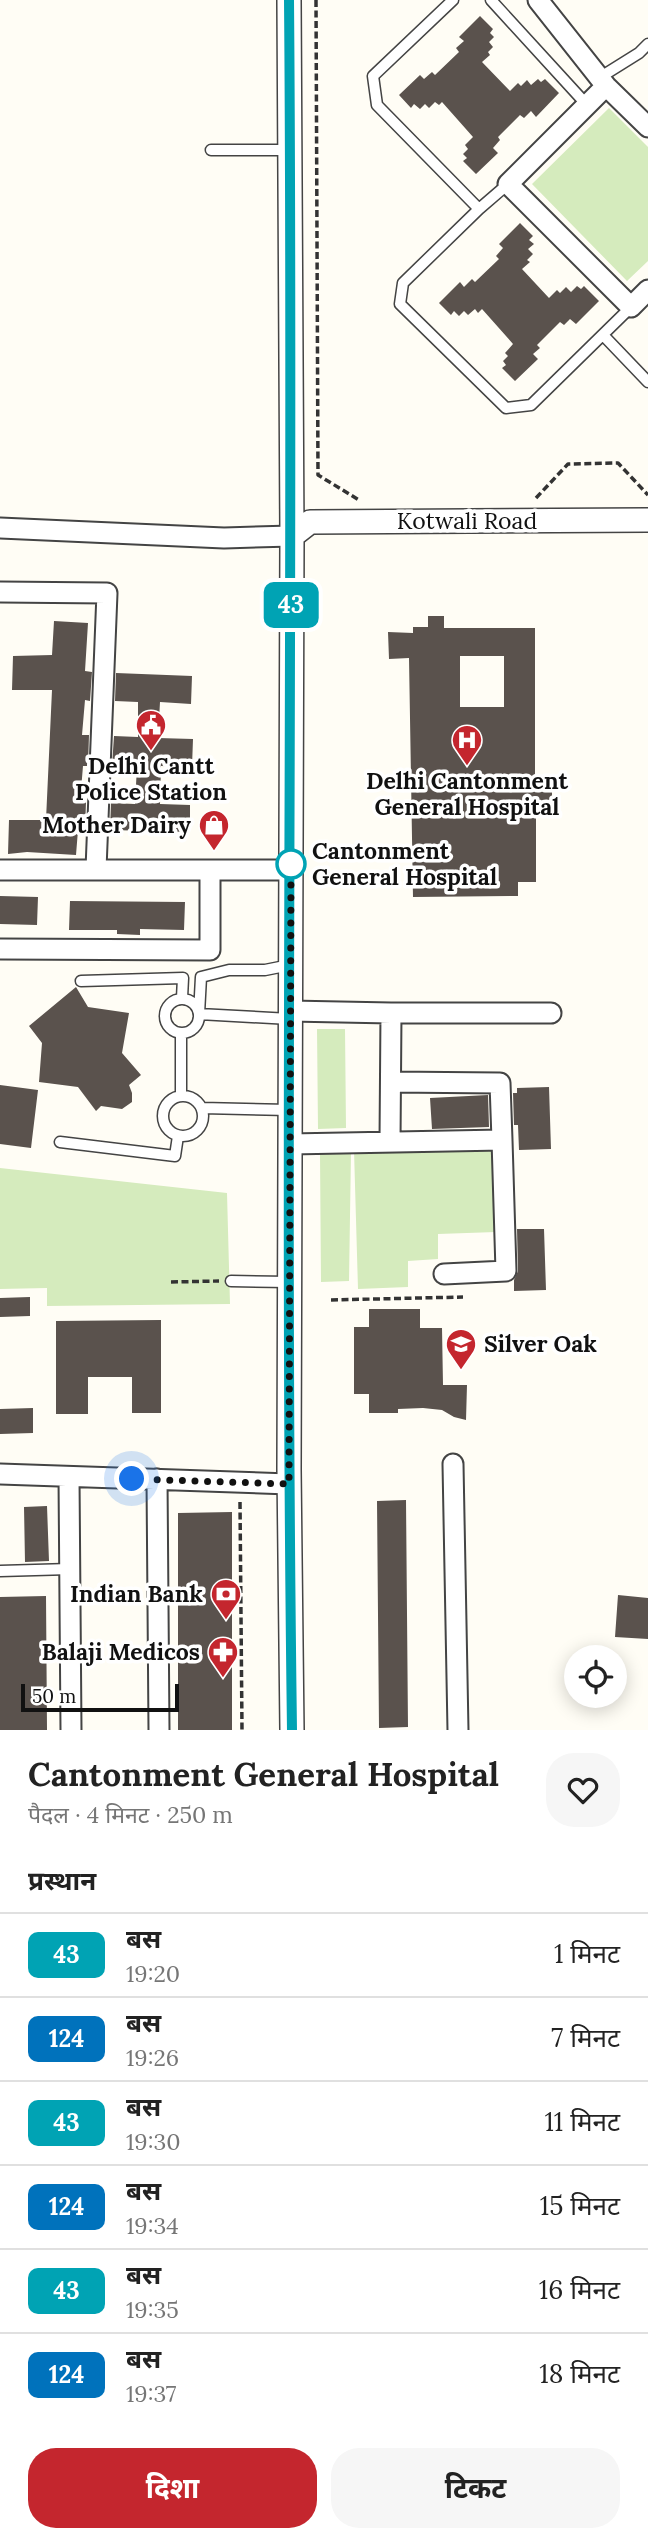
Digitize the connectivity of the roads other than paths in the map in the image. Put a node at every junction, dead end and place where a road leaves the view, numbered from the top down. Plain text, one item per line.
1 (289, 0) edge
2 (453, 0) edge
3 (491, 0) edge
4 (538, 0) edge
5 (648, 44) edge
6 (602, 82) junction
7 (587, 106) junction
8 (648, 127) edge
9 (211, 149) dead end
10 (289, 150) junction
11 (508, 184) junction
12 (479, 208) junction
13 (648, 290) edge
14 (631, 306) junction
15 (603, 335) junction
16 (648, 382) edge
17 (648, 520) edge
18 (0, 528) edge
19 (292, 536) junction
20 (0, 592) edge
21 (96, 869) junction
22 (0, 870) edge
23 (291, 870) junction
24 (209, 871) junction
25 (0, 949) edge
26 (290, 965) junction
27 (201, 977) junction
28 (183, 978) junction
29 (80, 981) dead end
30 (182, 998) junction
31 (391, 1013) junction
32 (551, 1013) dead end
33 (199, 1014) junction
34 (290, 1016) junction
35 (181, 1033) junction
36 (391, 1082) junction
37 (181, 1096) junction
38 (202, 1108) junction
39 (290, 1110) junction
40 (178, 1136) junction
41 (502, 1140) junction
42 (60, 1142) dead end
43 (390, 1142) junction
44 (290, 1144) junction
45 (444, 1274) dead end
46 (231, 1281) road end
47 (290, 1282) junction
48 (453, 1464) dead end
49 (0, 1474) edge
50 (69, 1476) junction
51 (157, 1479) junction
52 (289, 1484) junction
53 (70, 1569) junction
54 (0, 1571) edge
55 (71, 1730) edge
56 (159, 1730) edge
57 (292, 1730) edge
58 (458, 1730) edge

1 - 10 street
2 - 12 lane
3 - 7 lane
4 - 6 street
5 - 6 lane
6 - 7 street
6 - 8 street
7 - 11 street
9 - 10 lane
10 - 19 street
11 - 12 lane
11 - 14 street
12 - 15 lane
13 - 14 street
14 - 15 lane
15 - 16 lane
17 - 19 street, Kotwali Road
18 - 19 street
19 - 23 street
20 - 21 street
21 - 22 street
21 - 24 street
23 - 24 street
23 - 26 street
24 - 25 street
26 - 27 lane
26 - 34 street
27 - 28 lane
27 - 33 lane
28 - 29 lane
28 - 30 lane
30 - 33 lane
30 - 35 lane
31 - 32 street
31 - 34 street
31 - 36 street
33 - 34 lane
33 - 35 lane
34 - 39 street
35 - 37 lane
36 - 41 street
36 - 43 street
37 - 38 lane
37 - 40 lane
38 - 39 lane
38 - 40 lane
39 - 44 street
40 - 42 lane
41 - 43 street
41 - 45 street
43 - 44 street
44 - 47 street
46 - 47 lane
47 - 52 street
48 - 58 street
49 - 50 street
50 - 51 street
50 - 53 street
51 - 52 street
51 - 56 street
52 - 57 street
53 - 54 lane
53 - 55 street

